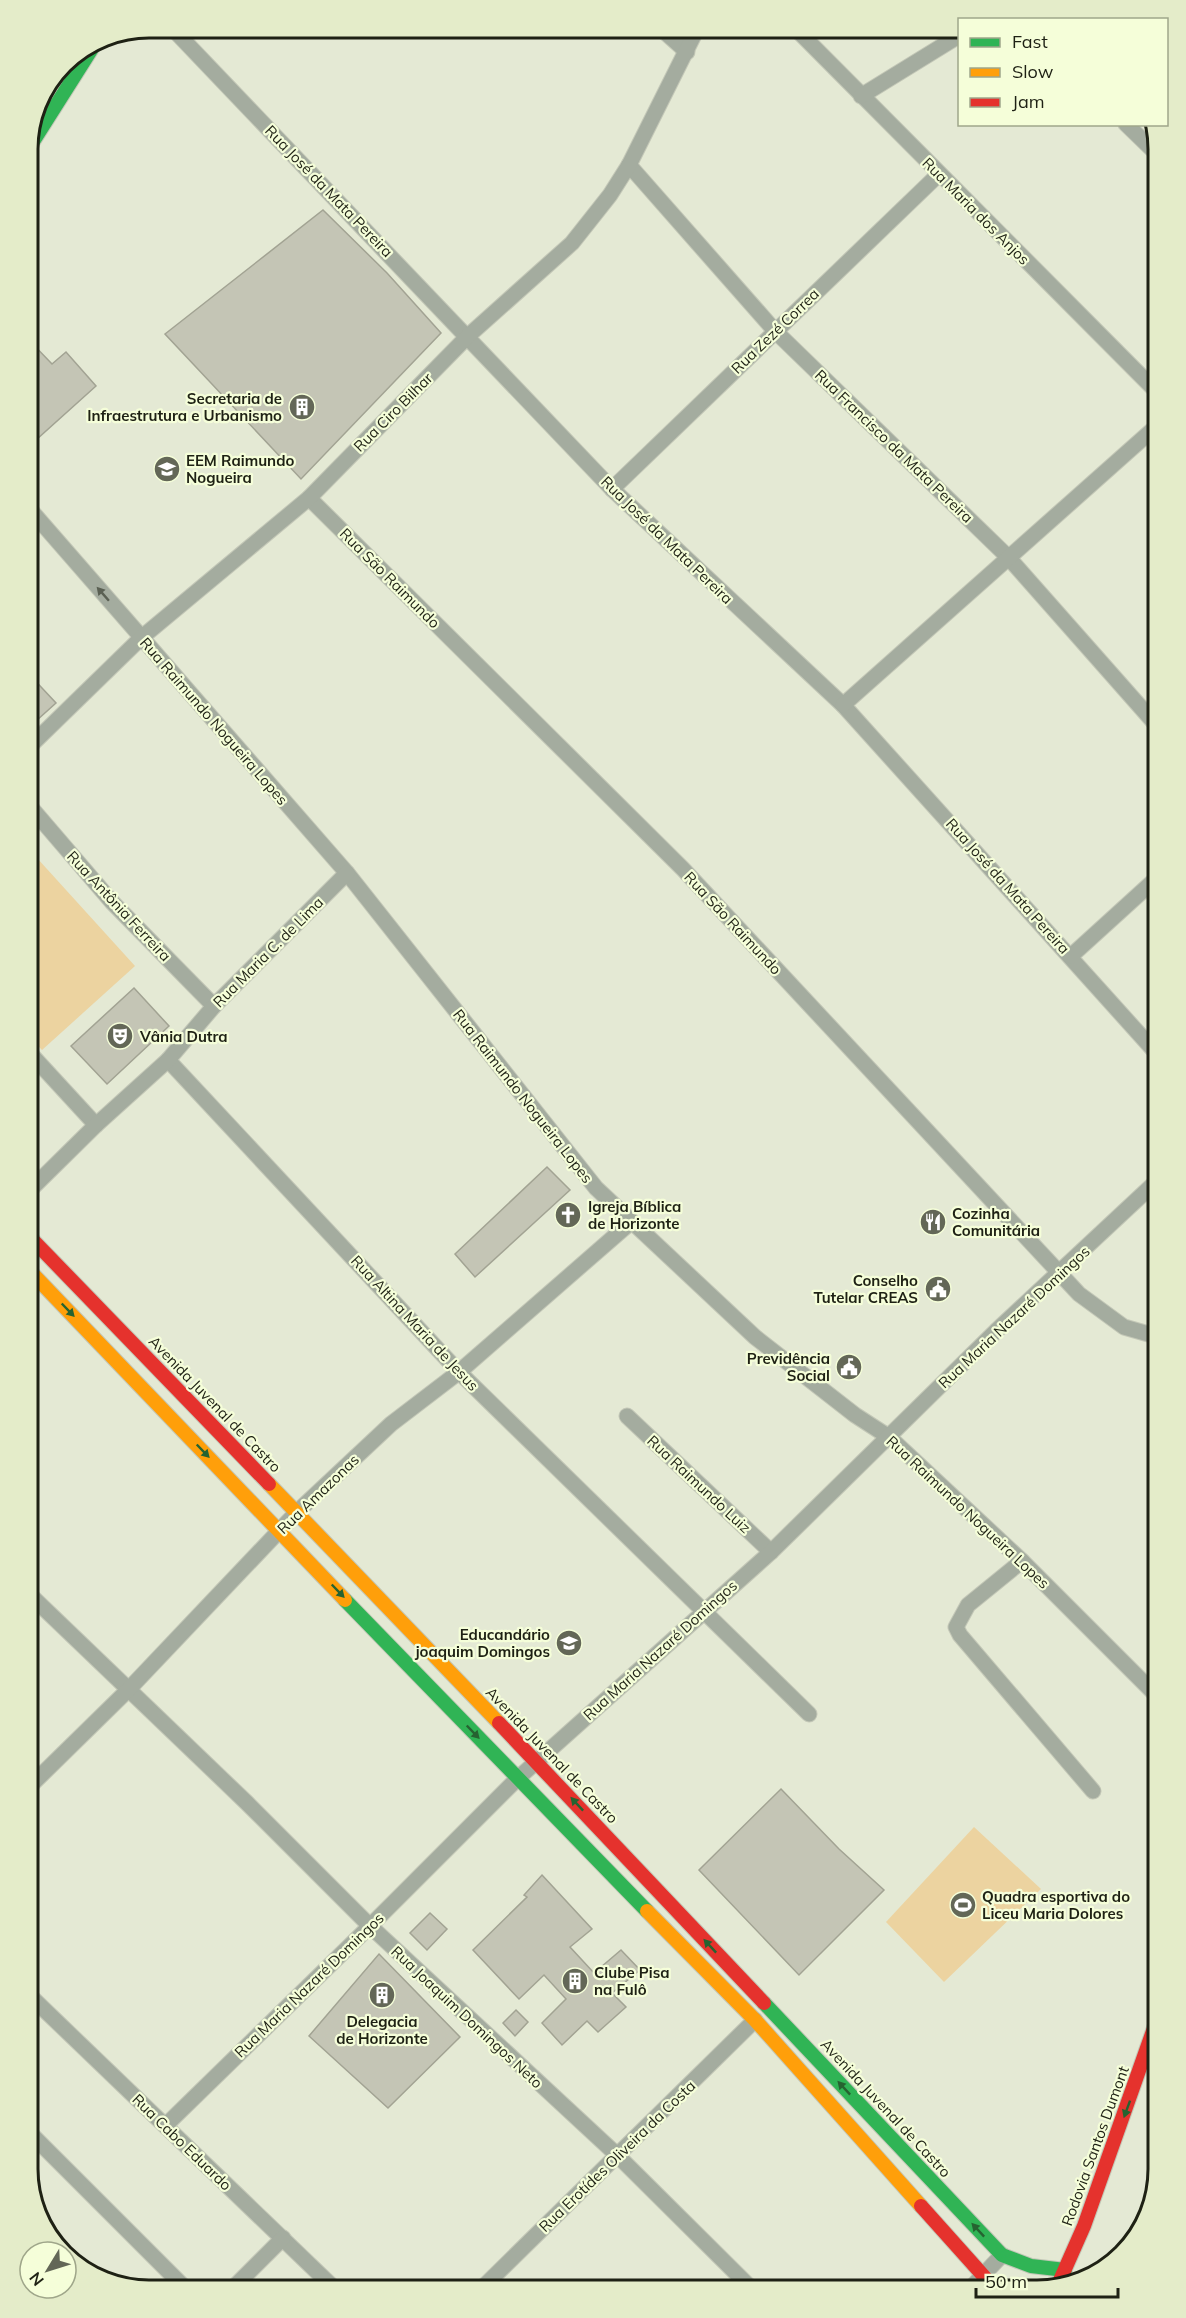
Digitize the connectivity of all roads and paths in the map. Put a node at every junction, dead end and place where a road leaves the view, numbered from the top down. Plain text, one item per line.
1 (182, 38) edge
2 (671, 38) edge
3 (694, 38) edge
4 (805, 38) edge
5 (954, 38) edge
6 (687, 52) junction
7 (78, 63) edge
8 (861, 96) junction
9 (1129, 126) edge
10 (40, 129) edge
11 (1147, 137) edge
12 (629, 165) junction
13 (939, 174) junction
14 (775, 331) junction
15 (468, 336) junction
16 (1148, 383) edge
17 (1148, 434) edge
18 (612, 489) junction
19 (309, 498) junction
20 (38, 519) edge
21 (1008, 556) junction
22 (141, 638) junction
23 (843, 705) junction
24 (1148, 715) edge
25 (38, 738) edge
26 (38, 816) edge
27 (347, 873) junction
28 (1148, 886) edge
29 (1071, 956) junction
30 (214, 1006) junction
31 (1148, 1044) edge
32 (168, 1060) junction
33 (38, 1062) edge
34 (96, 1125) junction
35 (38, 1182) edge
36 (1148, 1190) edge
37 (631, 1222) junction
38 (38, 1245) edge
39 (1061, 1273) junction
40 (38, 1279) edge
41 (1148, 1334) edge
42 (459, 1372) junction
43 (627, 1416) dead end
44 (889, 1437) junction
45 (297, 1512) junction
46 (280, 1531) junction
47 (771, 1552) junction
48 (1022, 1560) junction
49 (38, 1602) edge
50 (706, 1610) junction
51 (1148, 1687) edge
52 (129, 1689) junction
53 (809, 1714) dead end
54 (536, 1761) junction
55 (38, 1778) edge
56 (517, 1779) junction
57 (1093, 1791) dead end
58 (370, 1926) junction
59 (38, 2004) edge
60 (755, 2020) junction
61 (1148, 2047) edge
62 (166, 2126) junction
63 (38, 2141) edge
64 (617, 2155) junction
65 (283, 2238) junction
66 (1002, 2255) junction
67 (1065, 2270) junction
68 (984, 2274) junction
69 (1061, 2278) edge
70 (177, 2280) edge
71 (241, 2280) edge
72 (326, 2280) edge
73 (489, 2280) edge
74 (743, 2280) edge
75 (978, 2280) edge
76 (989, 2280) edge

1 - 15 street, Rua José da Mata Pereira
2 - 6 street
3 - 6 street, Rua Ciro Bilhar
4 - 8 street, Rua Maria dos Anjos
5 - 8 street
6 - 12 street, Rua Ciro Bilhar
7 - 10 main road
8 - 13 street, Rua Maria dos Anjos
9 - 11 street
12 - 14 street, Rua Francisco da Mata Pereira
12 - 15 street, Rua Ciro Bilhar
13 - 14 street, Rua Zezé Correa
13 - 16 street, Rua Maria dos Anjos
14 - 18 street, Rua Zezé Correa
14 - 21 street, Rua Francisco da Mata Pereira
15 - 18 street, Rua José da Mata Pereira
15 - 19 street, Rua Ciro Bilhar
17 - 21 street
18 - 23 street, Rua José da Mata Pereira
19 - 22 street, Rua Ciro Bilhar
19 - 39 street, Rua São Raimundo
22 -> 20 street, Rua Raimundo Nogueira Lopes
21 - 23 street
21 - 24 street, Rua Francisco da Mata Pereira
22 - 25 street, Rua Ciro Bilhar
22 - 27 street, Rua Raimundo Nogueira Lopes
23 - 29 street, Rua José da Mata Pereira
26 - 30 street, Rua Antônia Ferreira
27 - 30 street, Rua Maria C. de Lima
27 - 37 street, Rua Raimundo Nogueira Lopes
28 - 29 street
29 - 31 street, Rua José da Mata Pereira
30 - 32 street, Rua Maria C. de Lima
32 - 34 street
32 - 42 street, Rua Altina Maria de Jesus
33 - 34 street
34 - 35 street
36 - 39 street, Rua Maria Nazaré Domingos
37 - 42 street, Rua Amazonas
37 - 44 street, Rua Raimundo Nogueira Lopes
38 - 45 main road, Avenida Juvenal de Castro
39 - 41 street, Rua São Raimundo
39 - 44 street, Rua Maria Nazaré Domingos
40 -> 46 main road
42 - 45 street, Rua Amazonas
42 - 50 street, Rua Altina Maria de Jesus
43 - 47 street, Rua Raimundo Luiz
44 - 47 street, Rua Maria Nazaré Domingos
44 - 48 street, Rua Raimundo Nogueira Lopes
45 - 46 street, Rua Amazonas
45 - 54 main road, Avenida Juvenal de Castro
46 - 52 street, Rua Amazonas
46 -> 56 main road
47 - 50 street, Rua Maria Nazaré Domingos
48 - 51 street, Rua Raimundo Nogueira Lopes
48 - 57 street
49 - 52 street, Rua Joaquim Domingos Neto
50 - 53 street, Rua Altina Maria de Jesus
50 - 54 street, Rua Maria Nazaré Domingos
52 - 55 street, Rua Amazonas
52 - 58 street, Rua Joaquim Domingos Neto
54 - 56 street, Rua Maria Nazaré Domingos
66 -> 54 main road, Avenida Juvenal de Castro
56 - 58 street, Rua Maria Nazaré Domingos
56 - 60 main road
58 - 62 street, Rua Maria Nazaré Domingos
58 - 64 street, Rua Joaquim Domingos Neto
59 - 62 street, Rua Cabo Eduardo
60 - 64 street, Rua Erotídes Oliveira da Costa
60 - 68 main road
61 -> 67 main road, Rodovia Santos Dumont
62 - 65 street, Rua Cabo Eduardo
63 - 70 street
64 - 73 street, Rua Erotídes Oliveira da Costa
64 - 74 street, Rua Joaquim Domingos Neto
65 - 71 street
65 - 72 street, Rua Cabo Eduardo
66 - 67 main road, Avenida Juvenal de Castro
66 - 68 street
67 - 69 main road, Rodovia Santos Dumont
68 - 75 street
68 - 76 main road

